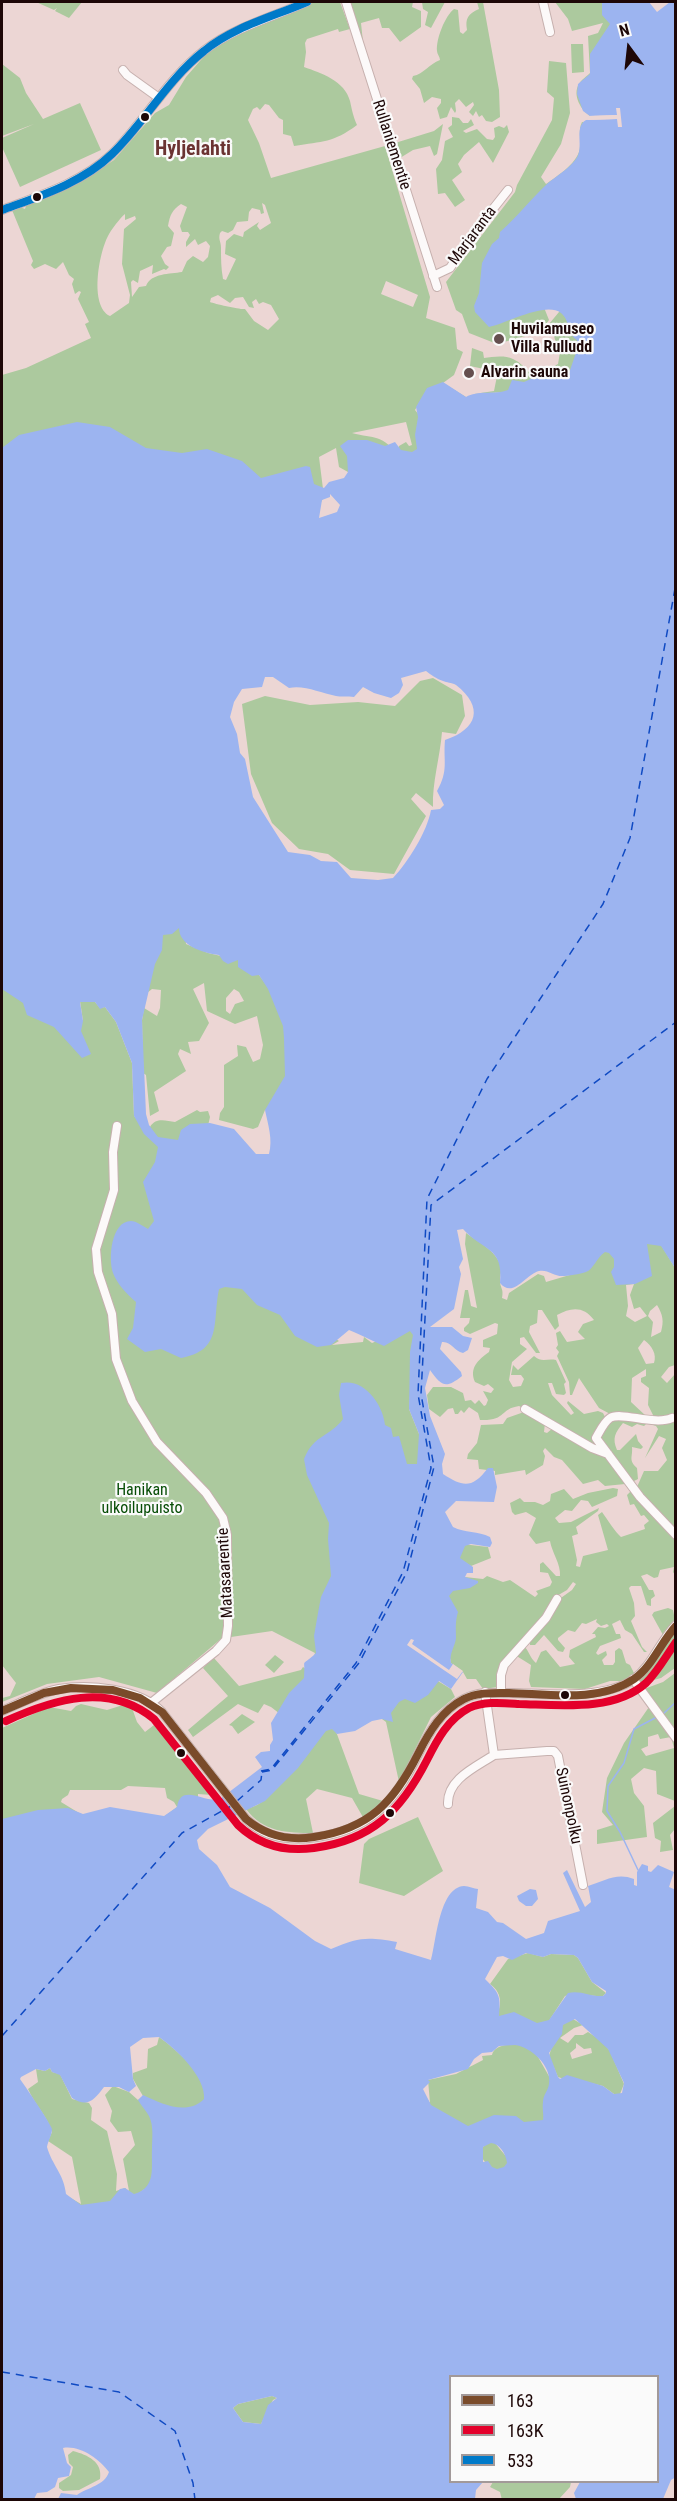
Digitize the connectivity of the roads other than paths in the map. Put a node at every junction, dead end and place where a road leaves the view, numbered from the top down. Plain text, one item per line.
1 (308, 2) edge
2 (346, 2) edge
3 (543, 2) edge
4 (550, 32) dead end
5 (123, 70) dead end
6 (159, 98) junction
7 (508, 190) dead end
8 (2, 210) edge
9 (433, 276) junction
10 (437, 287) dead end
11 (117, 1126) dead end
12 (525, 1409) dead end
13 (672, 1418) dead end
14 (608, 1455) junction
15 (675, 1535) edge
16 (557, 1599) dead end
17 (675, 1625) edge
18 (633, 1679) junction
19 (484, 1692) junction
20 (501, 1693) junction
21 (151, 1703) junction
22 (2, 1711) edge
23 (675, 1738) edge
24 (494, 1755) junction
25 (448, 1804) dead end
26 (583, 1885) dead end

1 - 6 street
2 - 9 street, Rullaniementie
3 - 4 street
5 - 6 street
6 - 8 street
7 - 9 street, Marjaranta
9 - 10 street, Rullaniementie
11 - 21 street, Matasaarentie
12 - 14 street
13 - 14 street
14 - 15 street
16 - 20 street
17 - 18 street
18 - 20 street
18 - 23 street
19 - 20 street
19 - 21 street
19 - 24 street
21 - 22 street
24 - 25 street
24 - 26 street, Suinonpolku

